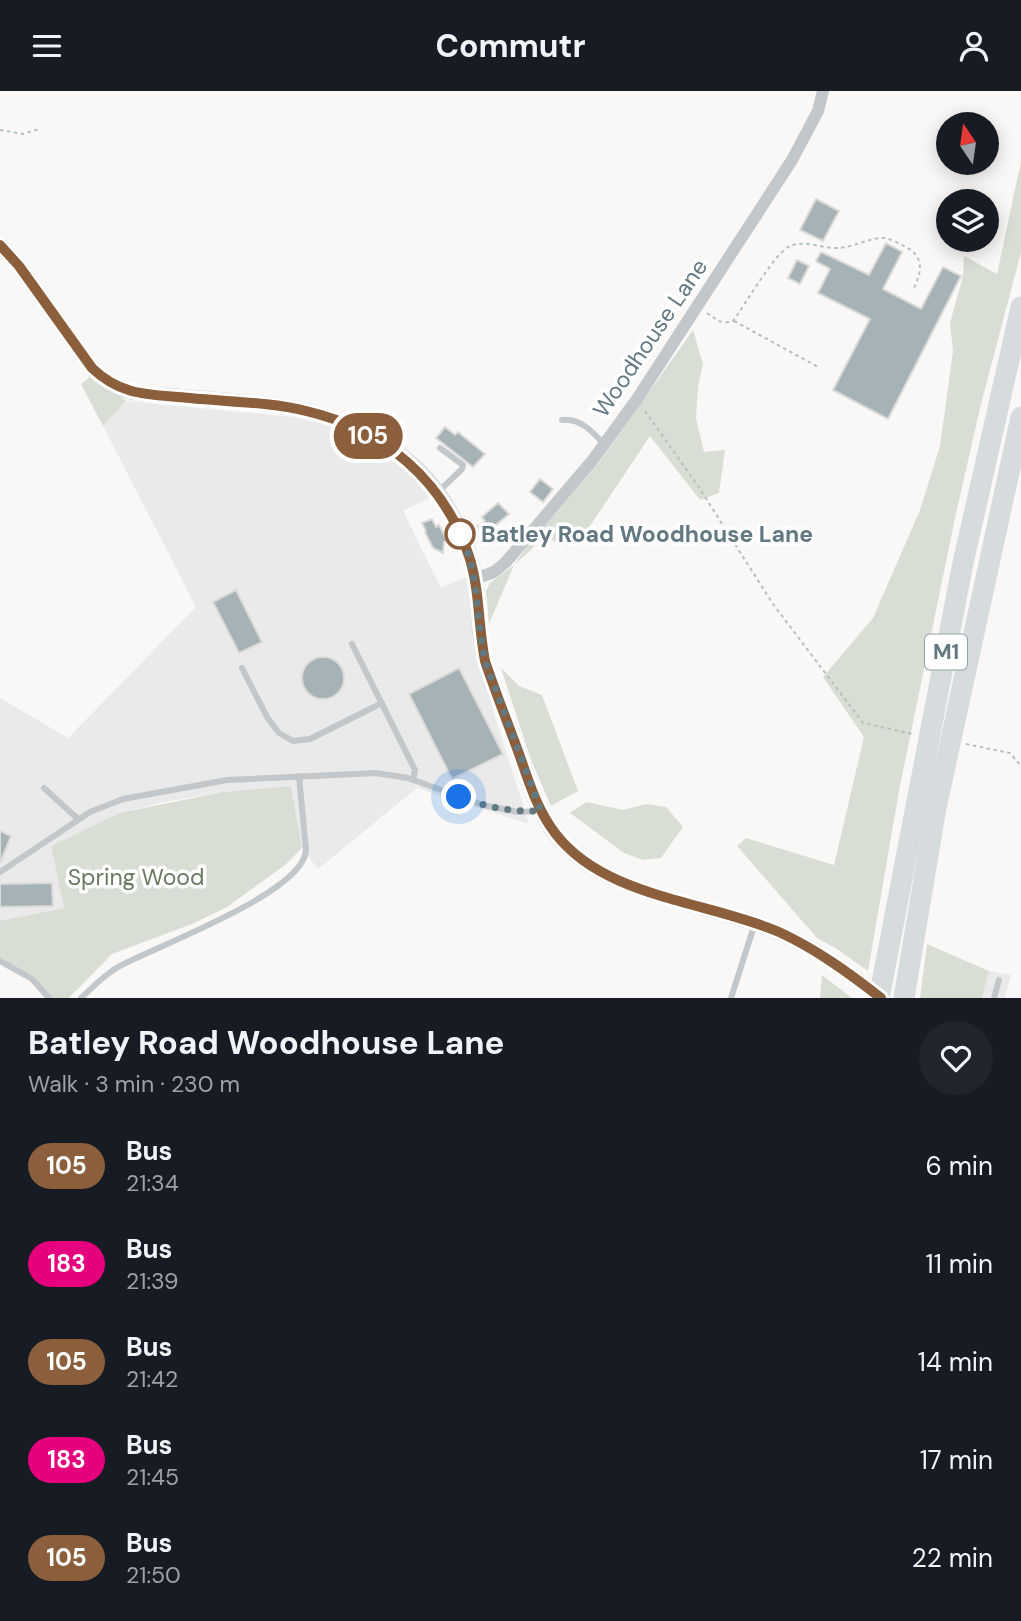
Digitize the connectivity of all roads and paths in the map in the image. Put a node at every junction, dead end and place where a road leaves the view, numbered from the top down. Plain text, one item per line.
1 (823, 91) edge
2 (39, 129) dead end
3 (0, 130) edge
4 (0, 245) edge
5 (913, 290) dead end
6 (697, 306) junction
7 (1021, 307) edge
8 (733, 321) junction
9 (820, 369) dead end
10 (637, 399) junction
11 (1021, 417) edge
12 (562, 420) dead end
13 (604, 444) junction
14 (440, 448) dead end
15 (436, 493) junction
16 (475, 579) junction
17 (352, 644) dead end
18 (242, 668) dead end
19 (382, 703) junction
20 (881, 727) dead end
21 (1010, 753) dead end
22 (1021, 766) edge
23 (299, 776) junction
24 (413, 780) junction
25 (44, 788) dead end
26 (541, 811) junction
27 (78, 819) junction
28 (0, 872) edge
29 (755, 923) junction
30 (0, 961) edge
31 (999, 981) dead end
32 (49, 998) edge
33 (80, 998) edge
34 (731, 998) edge
35 (880, 998) edge
36 (904, 998) edge
37 (994, 998) edge

1 - 6 street, Woodhouse Lane
2 - 3 path
4 - 15 street
5 - 8 path
6 - 8 path
6 - 10 street, Woodhouse Lane
7 - 35 highway, M1
8 - 9 path
10 - 13 street, Woodhouse Lane
10 - 20 path
11 - 36 highway, M1
12 - 13 lane
13 - 16 street, Woodhouse Lane
14 - 15 lane
15 - 16 street
16 - 26 street
17 - 19 lane
18 - 19 lane
19 - 24 lane
21 - 22 path
23 - 24 lane
23 - 27 lane
23 - 33 lane
24 - 26 lane
25 - 27 lane
26 - 29 street
27 - 28 lane
29 - 34 lane
29 - 35 street
30 - 32 lane
31 - 37 lane

